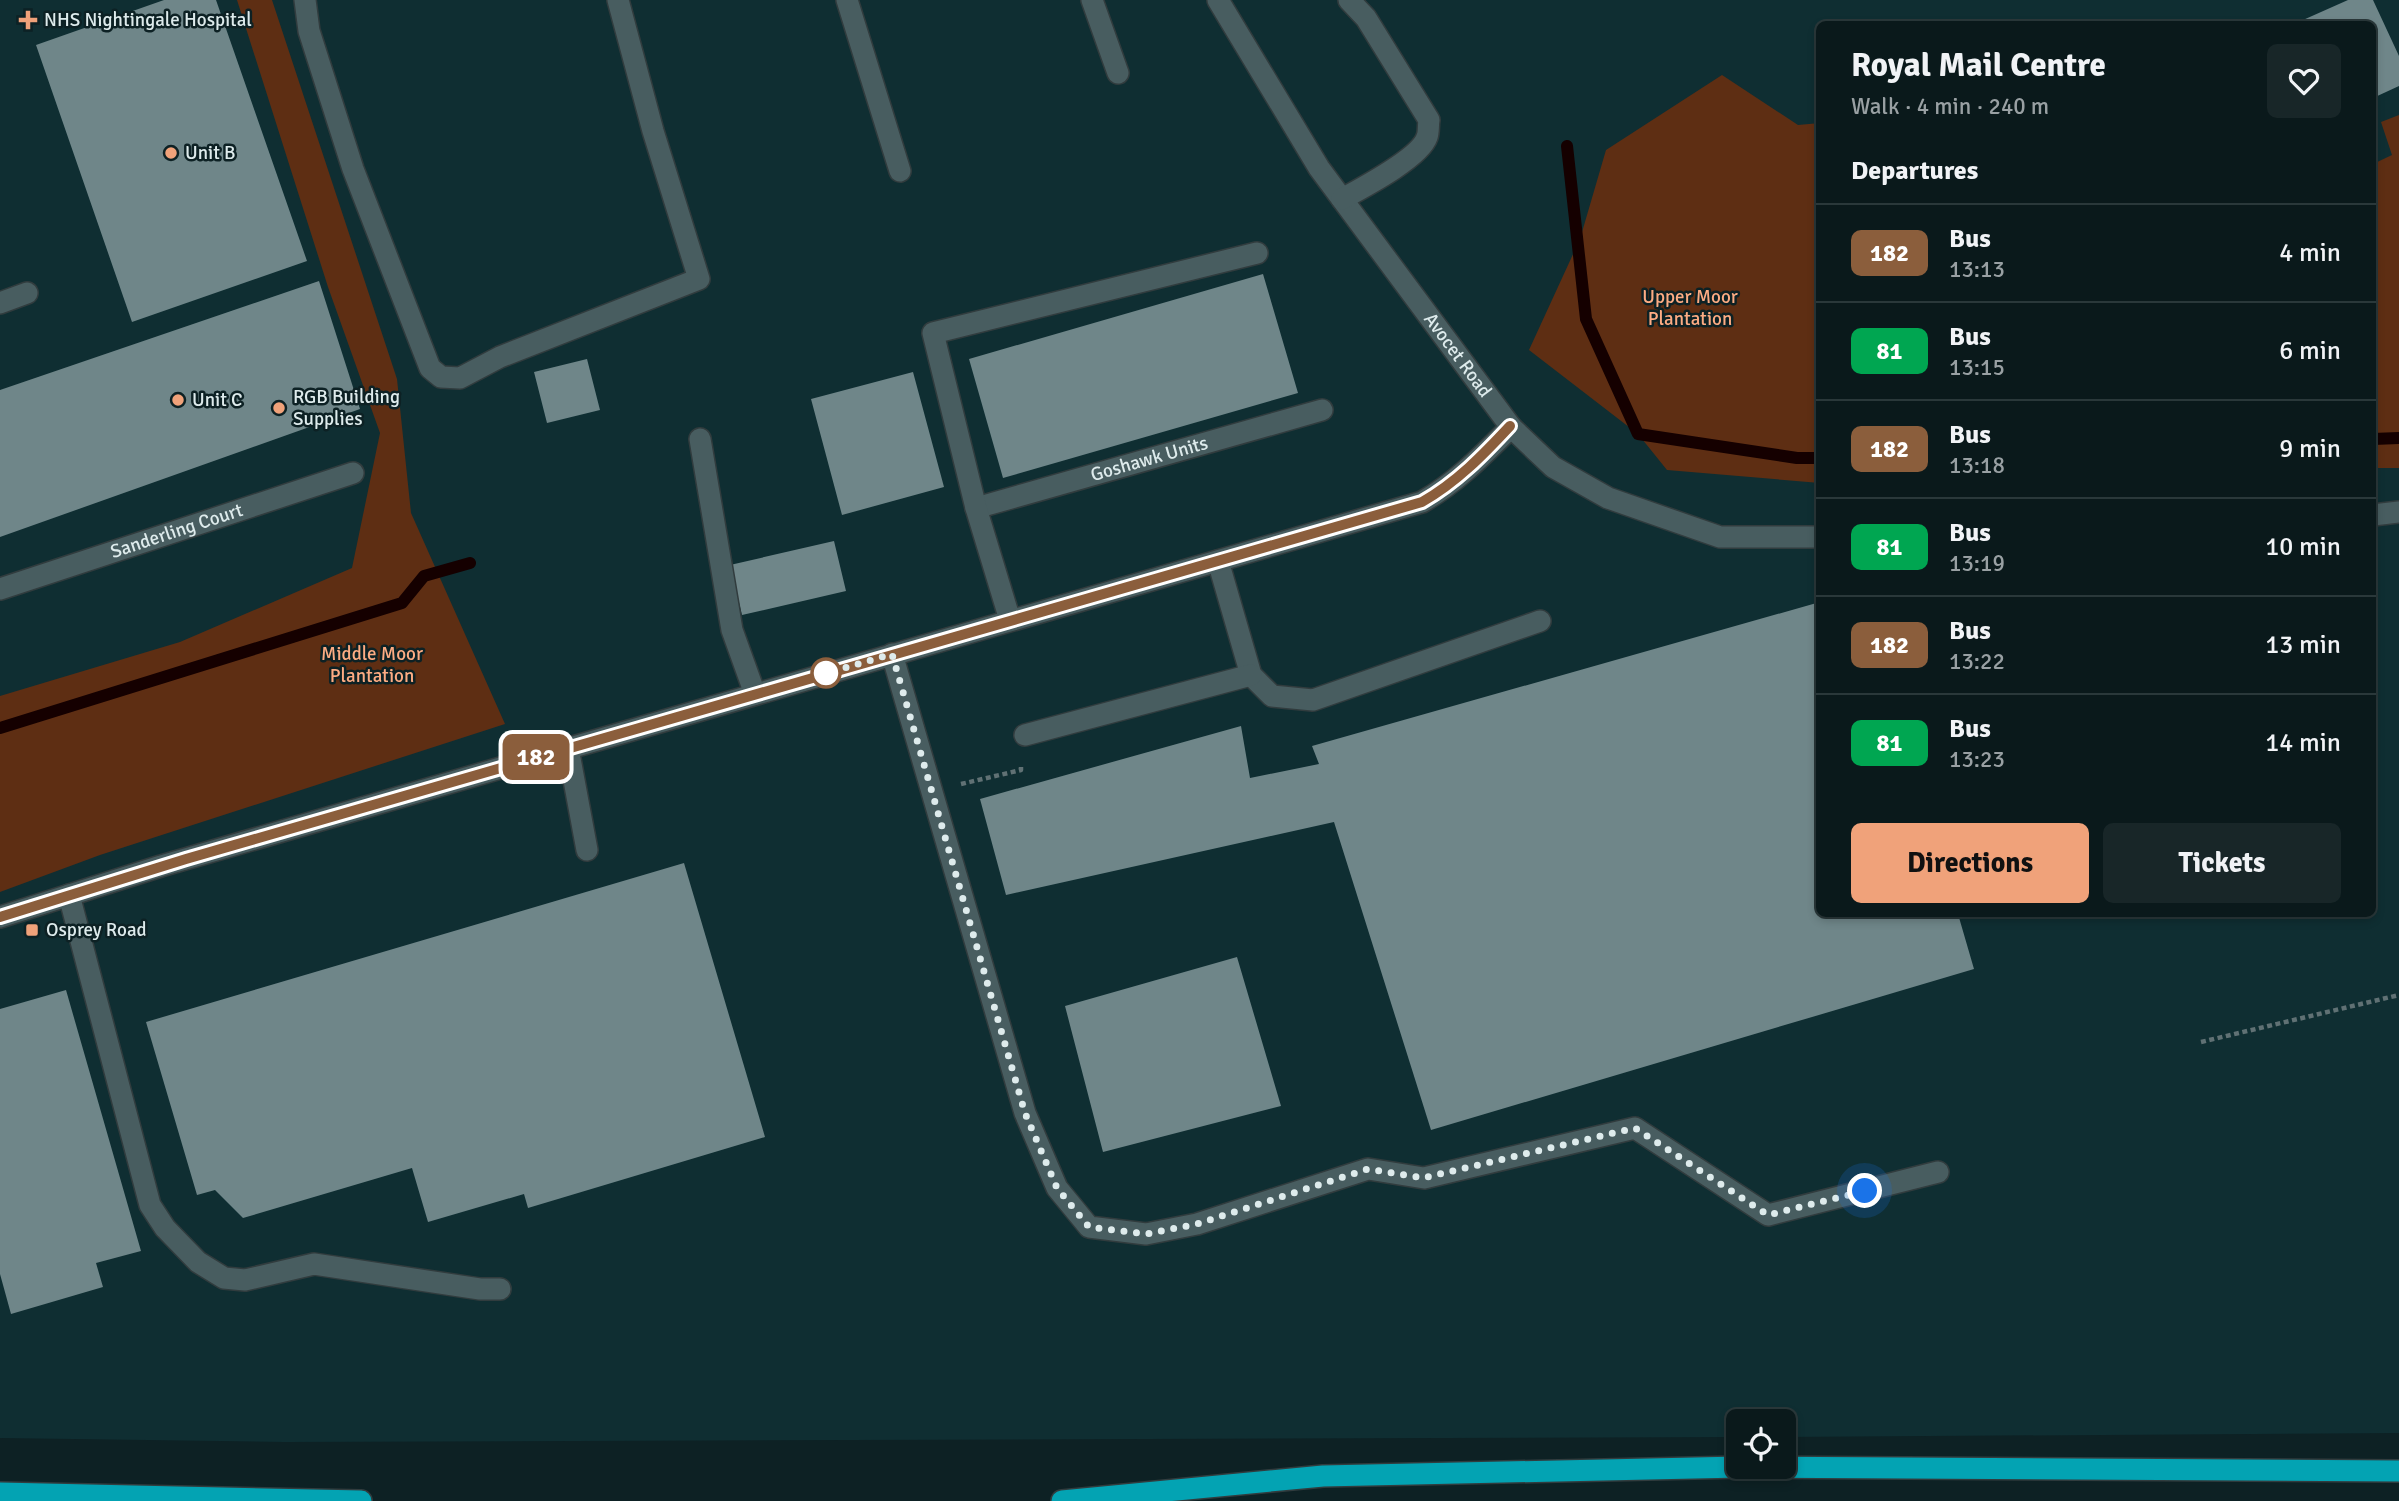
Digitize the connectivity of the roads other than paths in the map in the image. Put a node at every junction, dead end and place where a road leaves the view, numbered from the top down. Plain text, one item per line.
1 (305, 0) edge
2 (618, 0) edge
3 (847, 0) edge
4 (1092, 0) edge
5 (1218, 0) edge
6 (1349, 0) edge
7 (1118, 73) dead end
8 (900, 171) dead end
9 (1342, 199) junction
10 (1257, 253) dead end
11 (27, 293) dead end
12 (0, 303) edge
13 (1322, 410) dead end
14 (1510, 426) junction
15 (700, 439) dead end
16 (353, 473) dead end
17 (976, 508) junction
18 (2399, 512) edge
19 (2376, 515) edge
20 (1816, 537) edge
21 (1218, 561) junction
22 (0, 589) edge
23 (1010, 620) junction
24 (1540, 621) dead end
25 (892, 654) junction
26 (1251, 675) junction
27 (755, 694) junction
28 (1025, 735) road end
29 (568, 748) junction
30 (587, 849) dead end
31 (69, 895) junction
32 (0, 917) edge
33 (1938, 1172) dead end
34 (500, 1289) dead end
35 (2399, 1471) edge
36 (0, 1493) edge
37 (361, 1501) edge
38 (1062, 1501) edge

1 - 2 street
3 - 8 street
4 - 7 street
5 - 9 street, Avocet Road
6 - 9 street
9 - 14 street, Avocet Road
10 - 17 street
11 - 12 street
13 - 17 street, Goshawk Units
14 - 20 street, Avocet Road
14 - 21 street
15 - 27 street
16 - 22 street, Sanderling Court
17 - 23 street
18 - 19 street
21 - 23 street
21 - 26 street
23 - 25 street
24 - 26 street
25 - 27 street
25 - 33 street
26 - 28 street
27 - 29 street
29 - 30 street
29 - 31 street
31 - 32 street
31 - 34 street
35 - 38 highway
36 - 37 highway

